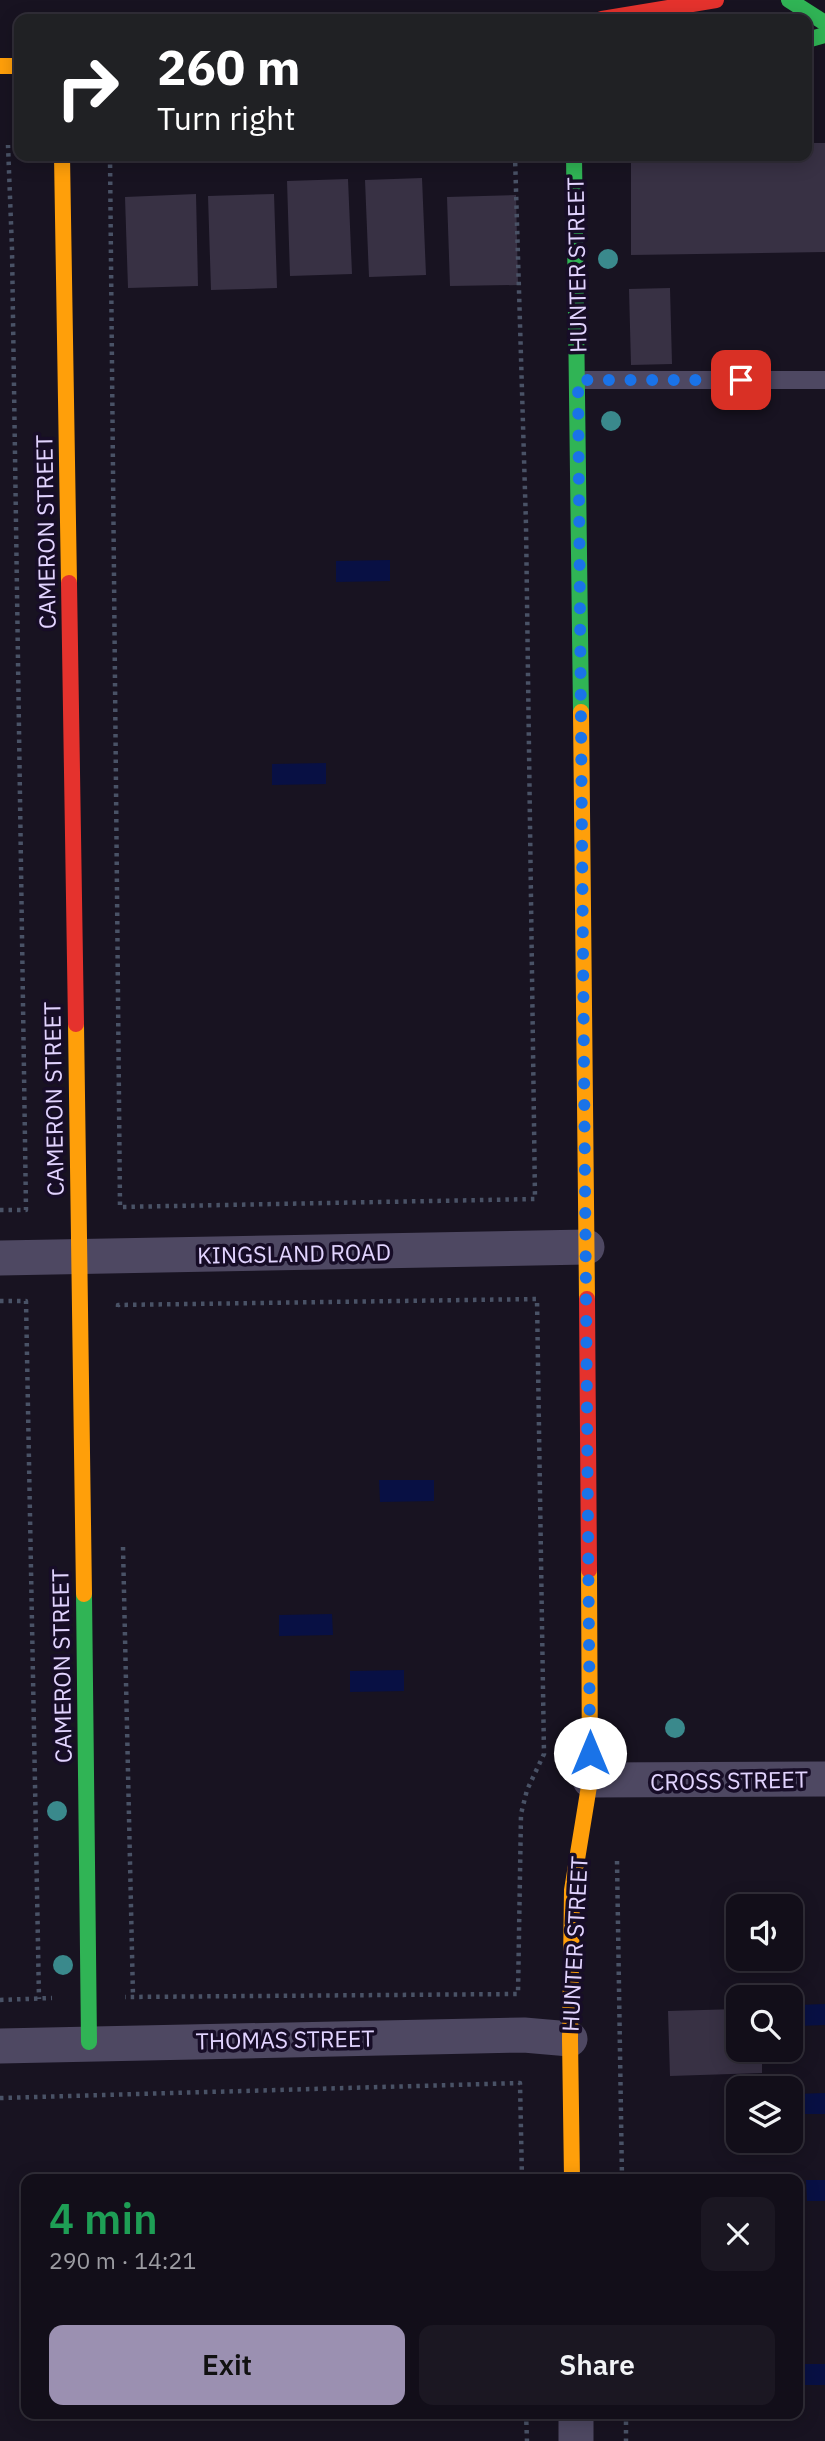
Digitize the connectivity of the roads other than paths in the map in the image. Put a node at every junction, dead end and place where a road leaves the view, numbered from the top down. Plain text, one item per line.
1 (620, 0) edge
2 (716, 0) edge
3 (789, 0) edge
4 (599, 14) edge
5 (632, 14) edge
6 (811, 14) edge
7 (62, 161) edge
8 (574, 161) edge
9 (578, 380) junction
10 (825, 380) edge
11 (587, 1247) junction
12 (79, 1257) junction
13 (0, 1258) edge
14 (825, 1779) edge
15 (590, 1780) junction
16 (570, 2039) junction
17 (89, 2042) junction
18 (0, 2046) edge
19 (572, 2174) edge
20 (576, 2419) edge
21 (576, 2441) edge

1 - 4 main road
2 - 5 main road
3 - 6 main road
7 - 12 main road, CAMERON STREET
8 - 9 main road, HUNTER STREET
9 - 10 lane
9 - 11 main road, HUNTER STREET
11 - 12 street, KINGSLAND ROAD
11 - 15 main road, HUNTER STREET
12 - 13 street, KINGSLAND ROAD
12 - 17 main road, CAMERON STREET
14 - 15 street, CROSS STREET
15 - 16 main road, HUNTER STREET
16 - 17 street, THOMAS STREET
16 - 19 main road, HUNTER STREET
17 - 18 street, THOMAS STREET
20 - 21 street

